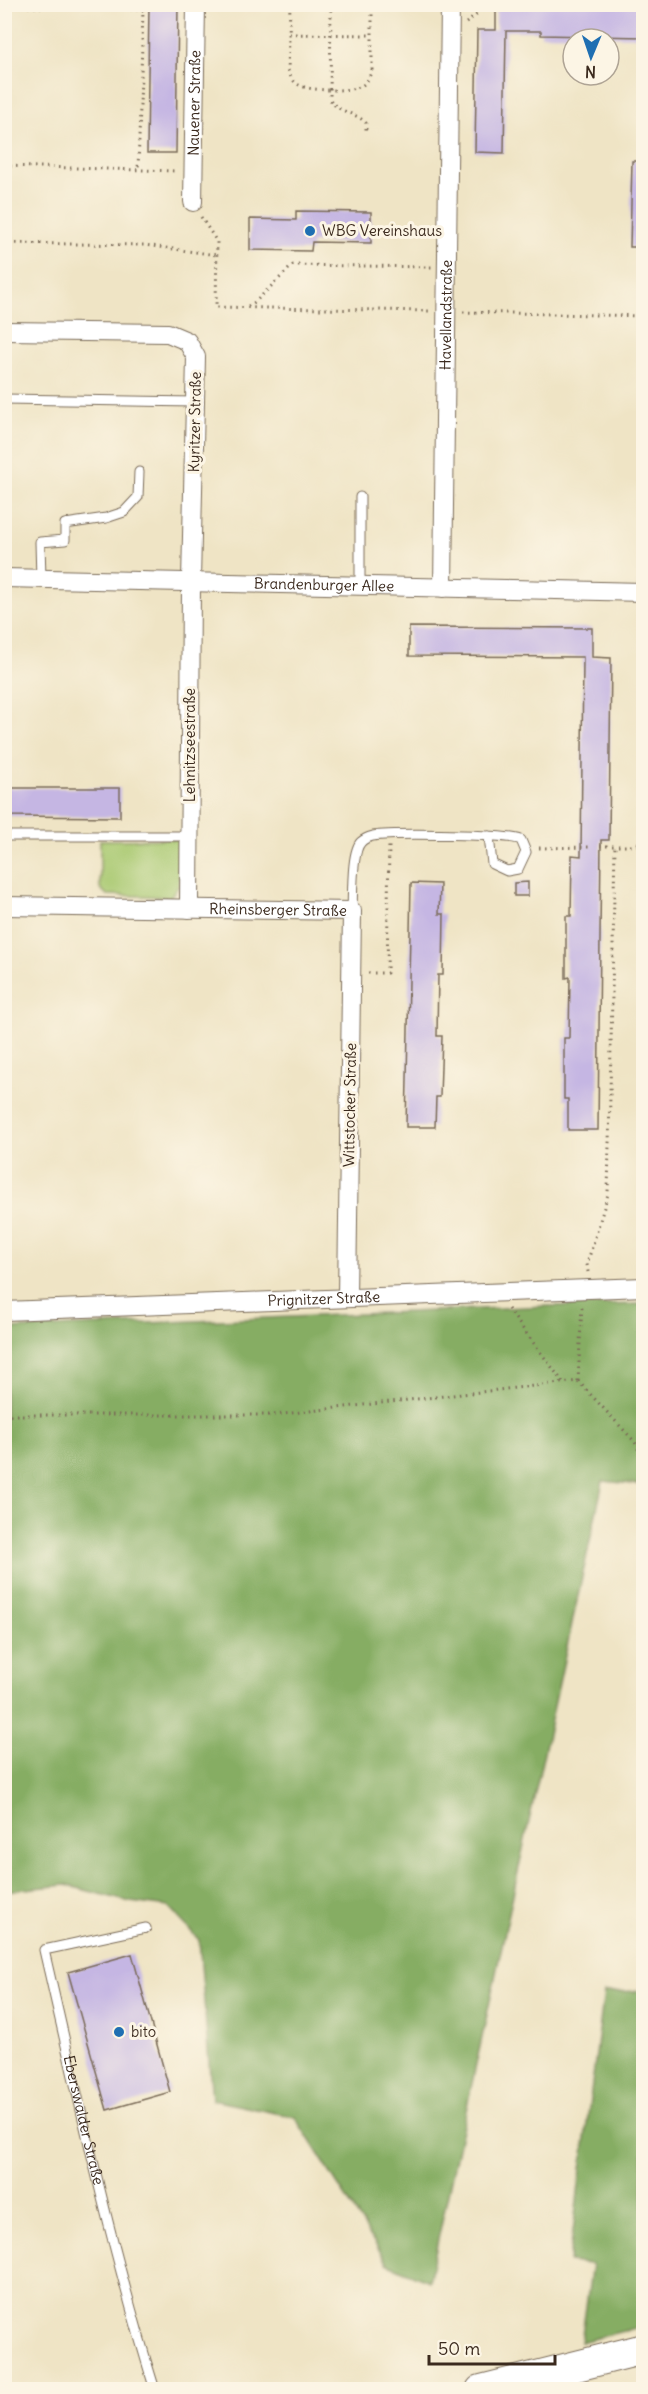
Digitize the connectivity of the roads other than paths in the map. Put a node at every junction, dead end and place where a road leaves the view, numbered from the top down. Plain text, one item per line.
1 (196, 4) edge
2 (450, 4) edge
3 (193, 202) road end
4 (4, 331) edge
5 (4, 399) edge
6 (195, 402) junction
7 (139, 472) dead end
8 (360, 497) dead end
9 (4, 578) edge
10 (41, 579) junction
11 (191, 581) junction
12 (360, 586) junction
13 (443, 588) junction
14 (644, 591) edge
15 (190, 836) junction
16 (5, 837) edge
17 (489, 837) junction
18 (4, 906) edge
19 (189, 909) junction
20 (352, 911) junction
21 (644, 1287) edge
22 (347, 1299) junction
23 (4, 1311) edge
24 (146, 1928) dead end
25 (644, 2349) edge
26 (155, 2390) edge
27 (481, 2390) edge

1 - 3 street, Nauener Straße
2 - 13 street, Havellandstraße
4 - 6 street, Kyritzer Straße
5 - 6 lane
6 - 11 street, Kyritzer Straße
7 - 10 lane
8 - 12 lane
9 - 10 street, Brandenburger Allee
10 - 11 street, Brandenburger Allee
11 - 12 street, Brandenburger Allee
11 - 15 street, Lehnitzseestraße
12 - 13 street, Brandenburger Allee
13 - 14 street, Brandenburger Allee
15 - 16 lane
15 - 19 street, Lehnitzseestraße
17 - 17 lane, Rheinsberger Straße
17 - 20 lane, Rheinsberger Straße
18 - 19 street, Rheinsberger Straße
19 - 20 street, Rheinsberger Straße
20 - 22 street, Wittstocker Straße
21 - 22 street, Prignitzer Straße
22 - 23 street, Prignitzer Straße
24 - 26 lane, Eberswalder Straße
25 - 27 main road

